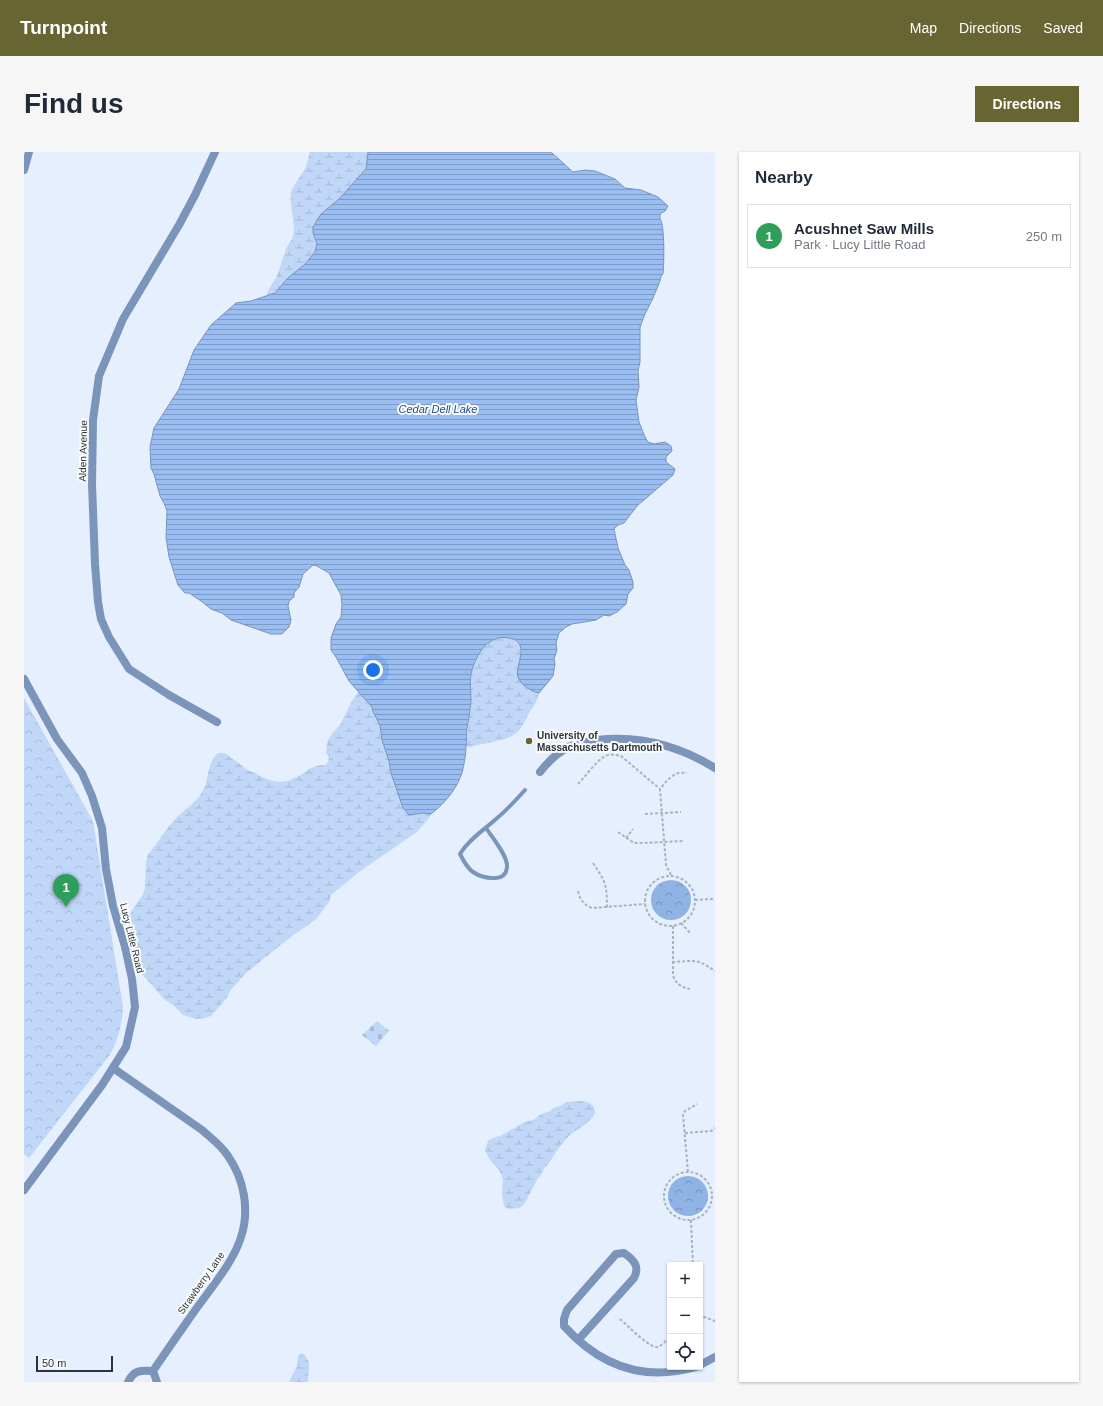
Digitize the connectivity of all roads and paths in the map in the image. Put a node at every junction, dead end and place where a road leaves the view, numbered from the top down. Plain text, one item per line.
1 (28, 152) edge
2 (215, 152) edge
3 (24, 170) edge
4 (24, 679) edge
5 (217, 722) dead end
6 (715, 768) edge
7 (540, 772) dead end
8 (687, 773) dead end
9 (578, 784) dead end
10 (660, 789) junction
11 (525, 790) dead end
12 (681, 812) dead end
13 (645, 814) dead end
14 (662, 814) junction
15 (486, 828) junction
16 (633, 829) dead end
17 (618, 832) dead end
18 (626, 838) junction
19 (683, 841) dead end
20 (664, 842) junction
21 (593, 863) dead end
22 (671, 875) junction
23 (578, 891) dead end
24 (715, 899) edge
25 (696, 900) junction
26 (645, 904) junction
27 (607, 907) junction
28 (681, 923) junction
29 (673, 926) junction
30 (690, 933) dead end
31 (672, 962) junction
32 (715, 971) edge
33 (690, 990) dead end
34 (113, 1068) junction
35 (697, 1104) dead end
36 (715, 1128) edge
37 (685, 1133) junction
38 (688, 1172) junction
39 (24, 1190) edge
40 (713, 1193) edge
41 (691, 1220) junction
42 (694, 1262) edge
43 (703, 1316) edge
44 (620, 1319) dead end
45 (715, 1321) edge
46 (667, 1339) edge
47 (578, 1340) junction
48 (715, 1357) edge
49 (703, 1363) edge
50 (687, 1370) edge
51 (153, 1371) junction
52 (128, 1382) edge
53 (157, 1382) edge

1 - 3 street
2 - 5 street, Alden Avenue
4 - 34 street, Lucy Little Road
6 - 7 street
8 - 10 path
9 - 10 path
10 - 14 path
11 - 15 lane
12 - 14 path
13 - 14 path
14 - 20 path
15 - 15 lane
16 - 18 path
17 - 18 path
18 - 20 path
19 - 20 path
20 - 22 path
21 - 27 path
22 - 25 path
22 - 26 path
23 - 27 path
24 - 25 path
25 - 28 path
26 - 27 path
26 - 29 path
28 - 29 path
28 - 30 path
29 - 31 path
31 - 32 path
31 - 33 path
34 - 39 street, Lucy Little Road
34 - 51 street, Strawberry Lane
35 - 37 path
36 - 37 path
37 - 38 path
38 - 40 path
38 - 41 path
40 - 41 path
41 - 42 path
43 - 45 path
44 - 46 path
47 - 47 street
47 - 50 street
48 - 49 street
51 - 52 street
51 - 53 street

